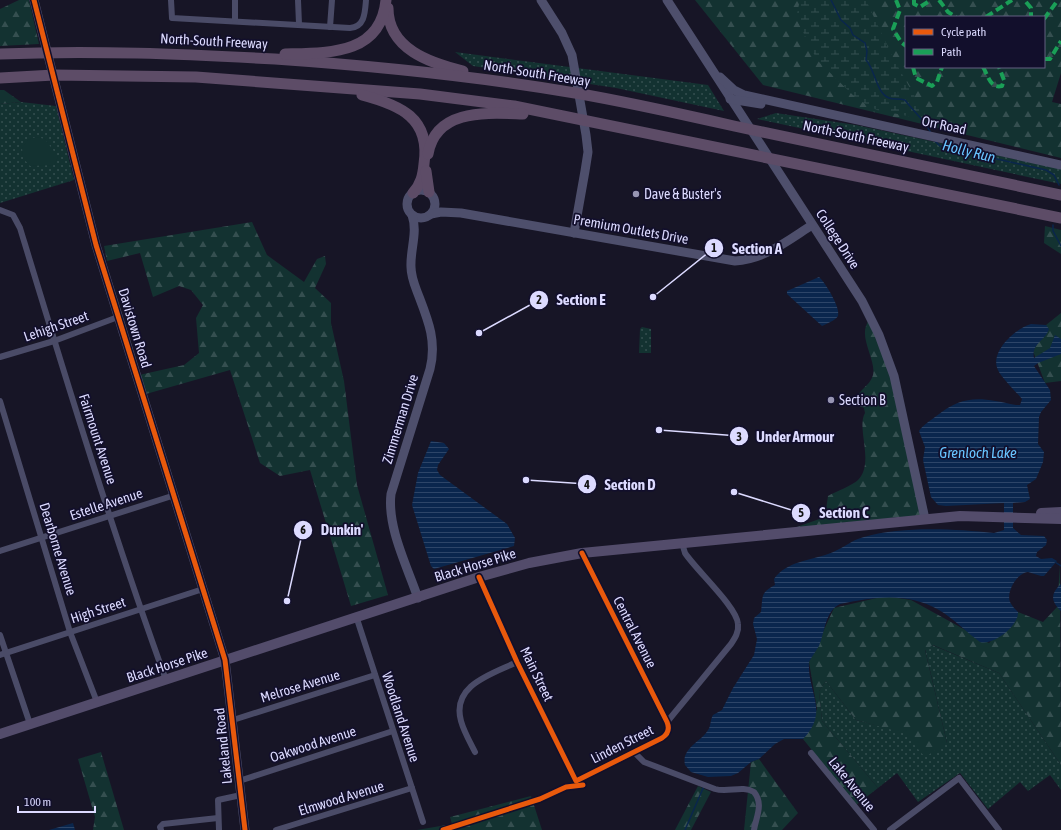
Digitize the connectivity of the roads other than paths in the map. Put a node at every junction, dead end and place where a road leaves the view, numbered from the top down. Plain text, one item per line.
1 (34, 0) edge
2 (171, 0) edge
3 (235, 0) edge
4 (298, 0) edge
5 (332, 0) edge
6 (366, 0) edge
7 (386, 0) edge
8 (389, 0) edge
9 (541, 0) edge
10 (667, 0) edge
11 (235, 21) junction
12 (299, 24) junction
13 (330, 27) junction
14 (0, 54) edge
15 (236, 57) junction
16 (710, 68) junction
17 (0, 78) edge
18 (516, 83) junction
19 (304, 84) junction
20 (730, 99) junction
21 (820, 113) junction
22 (559, 116) junction
23 (1061, 165) edge
24 (413, 193) junction
25 (431, 195) junction
26 (1061, 195) edge
27 (2, 210) edge
28 (461, 213) junction
29 (412, 215) junction
30 (428, 216) junction
31 (1061, 218) edge
32 (812, 225) junction
33 (574, 233) junction
34 (412, 248) junction
35 (118, 317) junction
36 (54, 341) junction
37 (0, 357) edge
38 (0, 401) edge
39 (175, 495) junction
40 (1061, 512) edge
41 (110, 515) junction
42 (1038, 516) junction
43 (925, 519) junction
44 (1061, 519) edge
45 (42, 537) junction
46 (682, 543) junction
47 (0, 551) edge
48 (582, 553) junction
49 (479, 577) junction
50 (203, 589) junction
51 (418, 598) junction
52 (140, 609) junction
53 (357, 618) junction
54 (70, 632) junction
55 (0, 635) edge
56 (3, 654) edge
57 (225, 660) junction
58 (517, 662) junction
59 (375, 675) junction
60 (166, 680) junction
61 (97, 702) junction
62 (233, 720) junction
63 (667, 722) junction
64 (30, 724) junction
65 (393, 731) junction
66 (0, 734) edge
67 (476, 752) dead end
68 (634, 752) junction
69 (811, 753) dead end
70 (239, 781) junction
71 (576, 781) joint
72 (412, 788) junction
73 (241, 795) junction
74 (218, 818) junction
75 (423, 822) dead end
76 (161, 830) edge
77 (219, 830) edge
78 (245, 830) edge
79 (276, 830) edge
80 (754, 830) edge
81 (874, 830) edge
82 (890, 830) edge
83 (1000, 830) edge

1 - 35 street, Davistown Road
2 - 11 street
3 - 11 street
4 - 12 street
5 - 13 street
6 - 13 street
7 - 15 highway
8 - 18 highway
9 - 33 street
10 - 16 street, College Drive
11 - 12 street
12 - 13 street
14 - 15 highway, North-South Freeway
15 - 18 highway, North-South Freeway
16 - 20 street, College Drive
16 - 21 street, Orr Road
17 - 19 highway
18 - 26 highway, North-South Freeway
19 - 22 highway
19 - 24 highway
20 - 21 street, Orr Road
20 - 32 street, College Drive
21 - 23 street, Orr Road
22 - 25 highway
22 - 31 highway
24 - 25 street
24 - 29 street
25 - 28 street, Premium Outlets Drive
25 - 30 street
27 - 36 street, Fairmount Avenue
28 - 30 street, Premium Outlets Drive
28 - 33 street, Premium Outlets Drive
29 - 30 street
29 - 34 street, Zimmerman Drive
30 - 34 street, Zimmerman Drive
32 - 33 street, Premium Outlets Drive
32 - 43 street, College Drive
34 - 51 street, Zimmerman Drive
35 - 36 street, Lehigh Street
35 - 39 street, Davistown Road
36 - 37 street, Lehigh Street
36 - 41 street, Fairmount Avenue
38 - 45 street, Dearborne Avenue
39 - 41 street, Estelle Avenue
39 - 50 street, Davistown Road
40 - 42 main road, Black Horse Pike
41 - 45 street, Estelle Avenue
41 - 52 street, Fairmount Avenue
42 - 43 main road, Black Horse Pike
42 - 44 main road, Black Horse Pike
43 - 46 main road, Black Horse Pike
45 - 47 street, Estelle Avenue
45 - 54 street, Dearborne Avenue
46 - 48 main road, Black Horse Pike
46 - 63 street
48 - 49 main road, Black Horse Pike
48 - 63 street, Central Avenue
49 - 51 main road, Black Horse Pike
49 - 58 street, Main Street
50 - 52 street, High Street
50 - 57 street, Davistown Road
51 - 53 main road, Black Horse Pike
52 - 54 street, High Street
52 - 60 street, Fairmount Avenue
53 - 57 main road, Black Horse Pike
53 - 59 street, Woodland Avenue
54 - 56 street, High Street
54 - 61 street, Dearborne Avenue
55 - 56 street
56 - 64 street
57 - 60 main road, Black Horse Pike
57 - 62 street, Lakeland Road
58 - 67 street
58 - 71 street, Main Street
59 - 62 street, Melrose Avenue
59 - 65 street, Woodland Avenue
60 - 61 main road, Black Horse Pike
61 - 64 main road, Black Horse Pike
62 - 70 street, Lakeland Road
63 - 68 street, Linden Street
64 - 66 main road, Black Horse Pike
65 - 70 street, Oakwood Avenue
65 - 72 street, Woodland Avenue
68 - 71 street, Linden Street
68 - 80 street
69 - 81 street, Lake Avenue
70 - 73 street, Lakeland Road
72 - 75 street, Woodland Avenue
72 - 79 street, Elmwood Avenue
73 - 74 street
73 - 78 street, Lakeland Road
74 - 76 street
74 - 77 street
82 - 83 street

